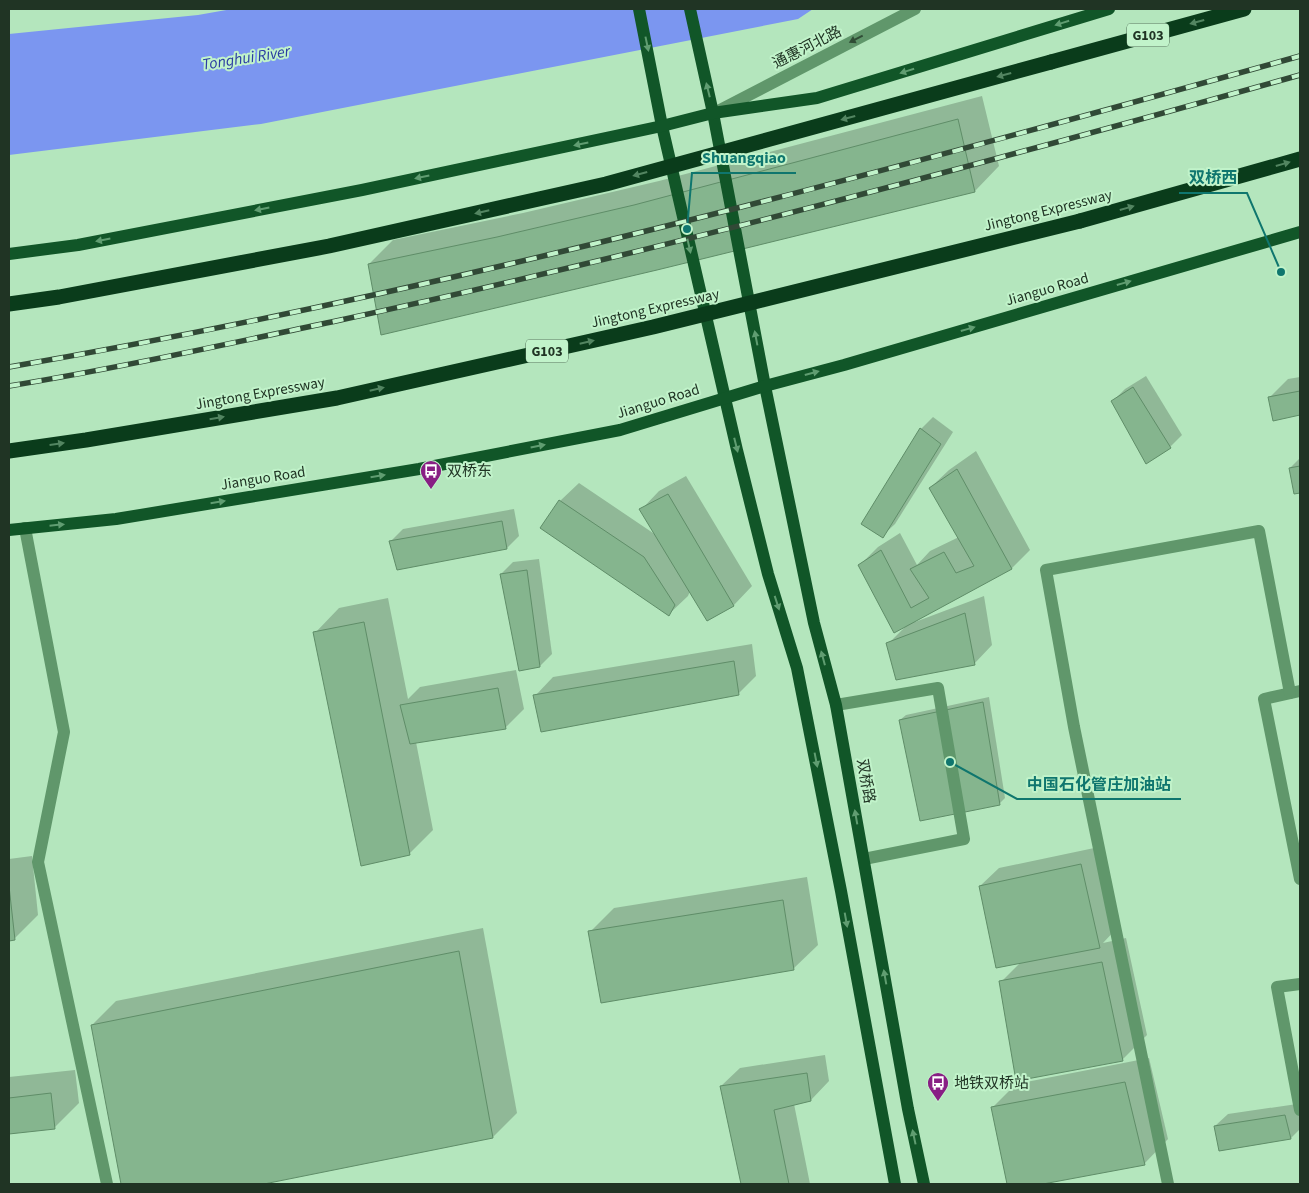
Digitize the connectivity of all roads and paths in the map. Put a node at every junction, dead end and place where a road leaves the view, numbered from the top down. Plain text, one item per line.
1 (639, 9) edge
2 (690, 9) edge
3 (915, 9) edge
4 (1109, 9) edge
5 (1244, 9) edge
6 (714, 113) junction
7 (662, 126) junction
8 (1300, 159) edge
9 (1300, 232) edge
10 (9, 254) edge
11 (9, 304) edge
12 (765, 386) junction
13 (724, 398) junction
14 (9, 451) edge
15 (25, 528) junction
16 (9, 530) edge
17 (1295, 692) edge
18 (836, 705) junction
19 (864, 859) junction
20 (1300, 879) edge
21 (1300, 984) edge
22 (1300, 1110) edge
23 (107, 1184) edge
24 (895, 1184) edge
25 (924, 1184) edge
26 (1168, 1184) edge

1 -> 7 main road
6 -> 2 main road, 双桥路
3 -> 6 street, 通惠河北路
4 -> 6 main road
5 -> 11 highway, G103, bridge
6 - 7 main road
12 -> 6 main road, 双桥路
7 -> 10 main road
7 -> 13 main road
14 -> 8 highway, Jingtong Expressway / G103, bridge
12 -> 9 main road, Jianguo Road
12 - 13 main road, Jianguo Road
18 -> 12 main road, 双桥路
15 -> 13 main road, Jianguo Road
13 -> 24 main road
15 - 16 main road, Jianguo Road
15 - 23 street
17 - 20 street
17 - 26 street
19 -> 18 main road, 双桥路
18 - 19 street
25 -> 19 main road, 双桥路
21 - 22 street

